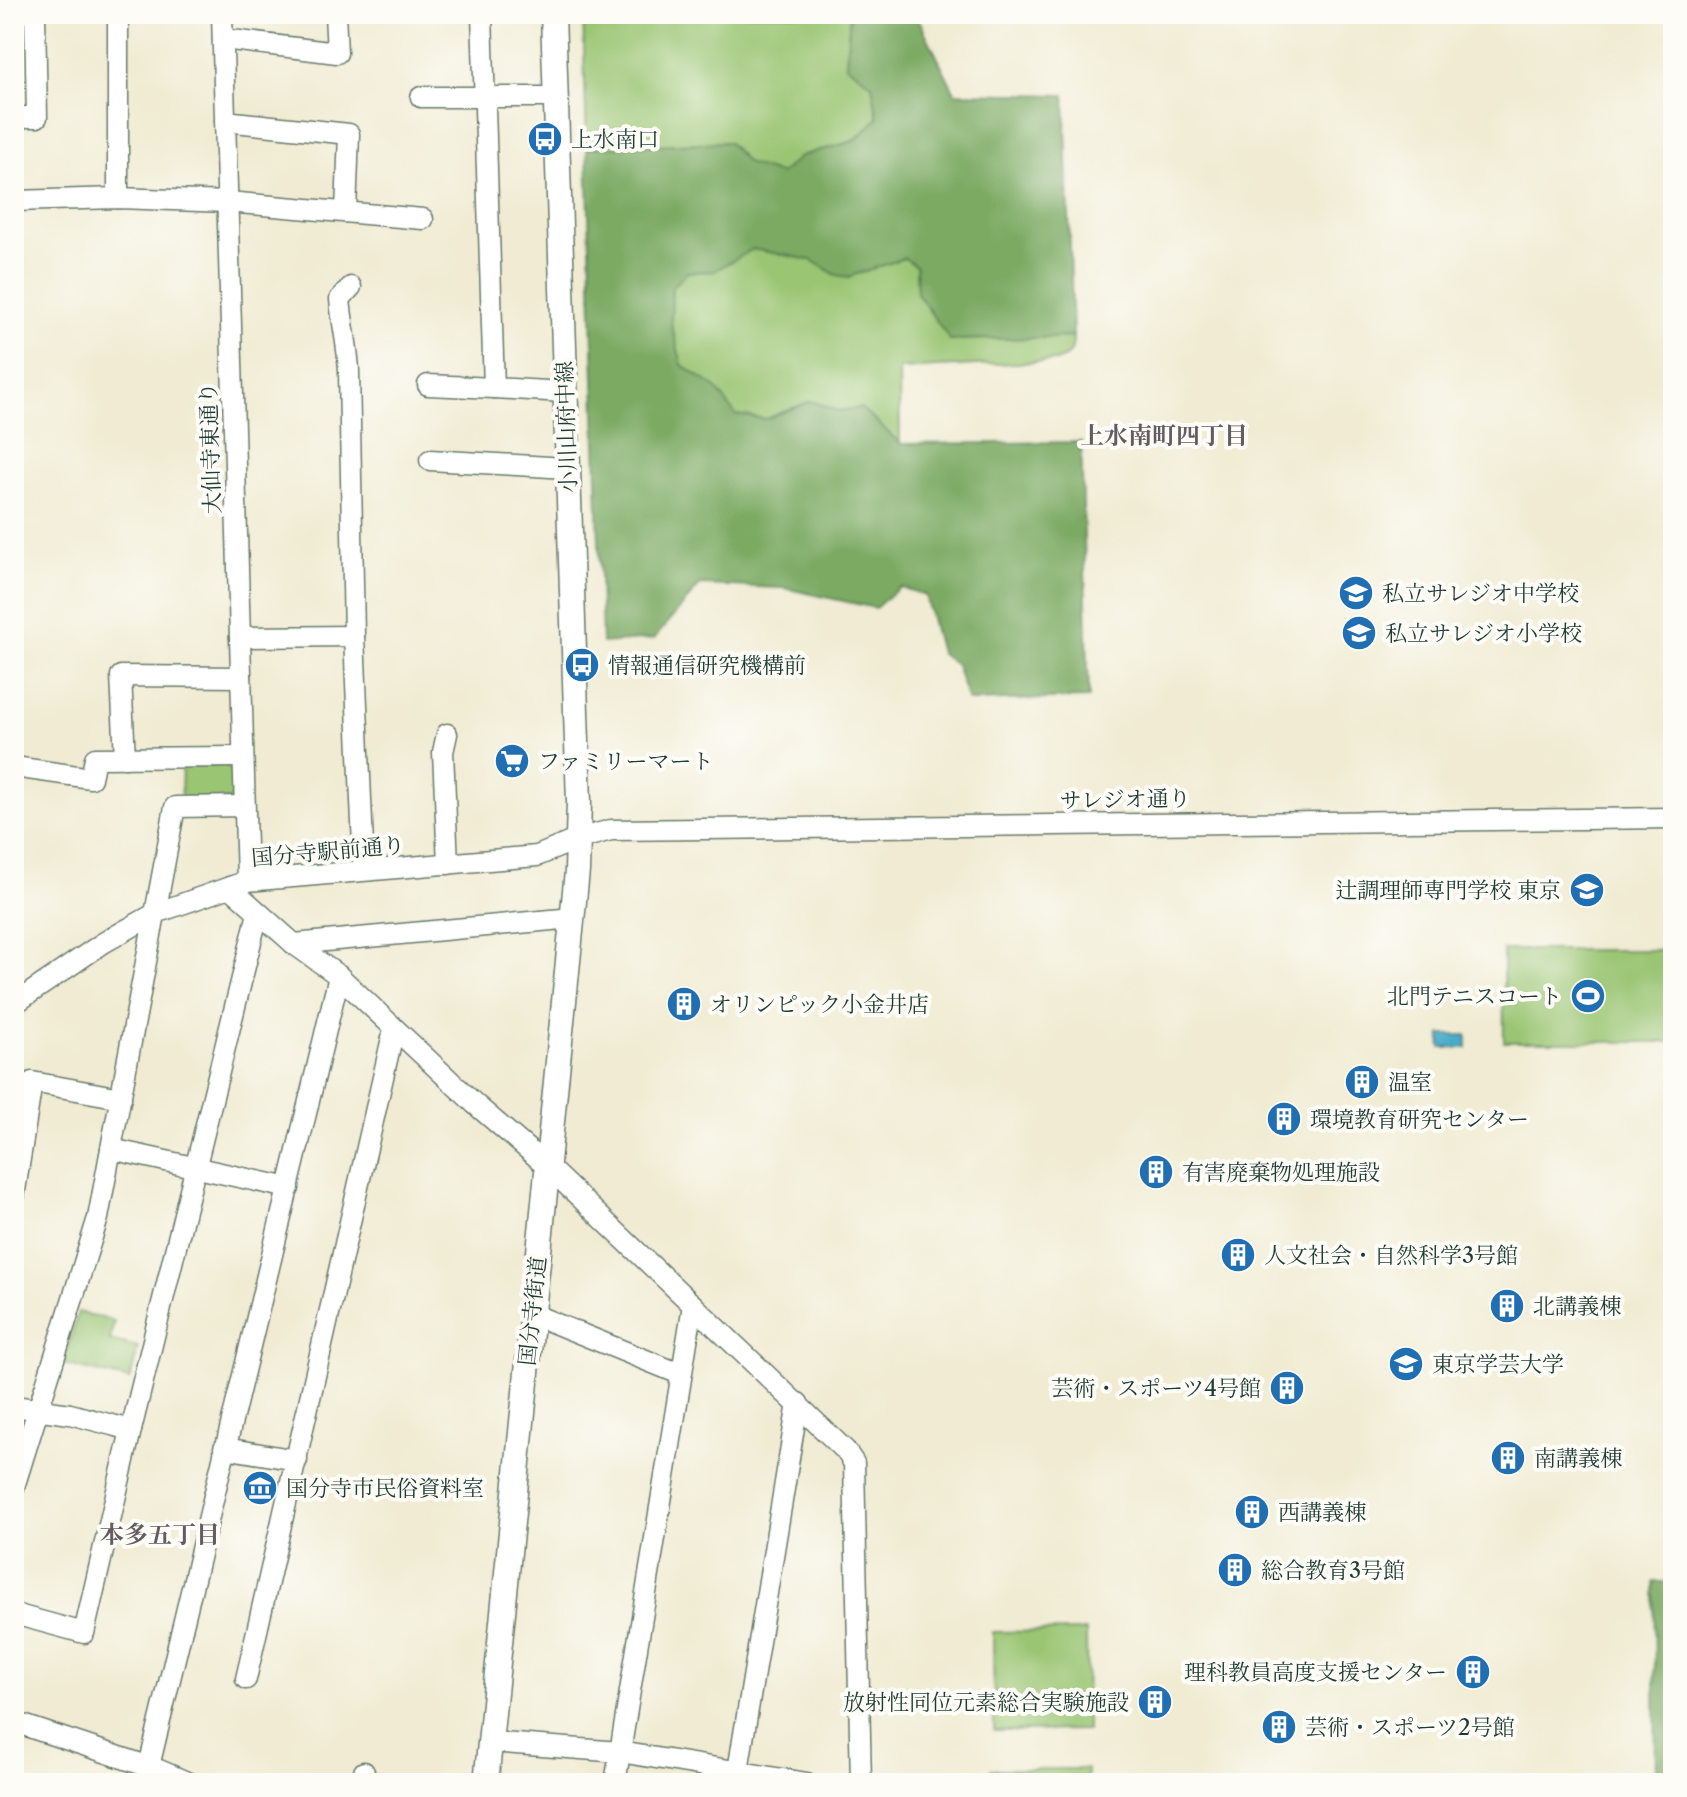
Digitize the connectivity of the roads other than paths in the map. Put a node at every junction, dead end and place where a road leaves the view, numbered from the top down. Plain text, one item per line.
1 (35, 14) edge
2 (118, 14) edge
3 (222, 14) edge
4 (335, 14) edge
5 (482, 14) edge
6 (553, 14) edge
7 (223, 39) junction
8 (421, 97) dead end
9 (485, 97) junction
10 (555, 97) junction
11 (14, 117) edge
12 (225, 121) junction
13 (118, 198) junction
14 (14, 201) edge
15 (227, 202) junction
16 (346, 212) junction
17 (423, 219) dead end
18 (351, 287) dead end
19 (428, 385) dead end
20 (494, 388) junction
21 (565, 392) junction
22 (430, 460) dead end
23 (567, 468) junction
24 (354, 636) junction
25 (240, 637) junction
26 (241, 677) junction
27 (447, 734) dead end
28 (243, 757) junction
29 (125, 758) junction
30 (14, 767) edge
31 (244, 806) junction
32 (1673, 818) edge
33 (578, 839) junction
34 (448, 864) junction
35 (364, 870) junction
36 (238, 884) junction
37 (156, 913) junction
38 (258, 913) junction
39 (573, 918) junction
40 (294, 944) junction
41 (339, 976) junction
42 (14, 1004) edge
43 (394, 1029) junction
44 (121, 1098) junction
45 (111, 1149) junction
46 (547, 1166) junction
47 (194, 1167) junction
48 (289, 1188) junction
49 (14, 1197) edge
50 (693, 1305) junction
51 (532, 1314) junction
52 (680, 1374) junction
53 (798, 1403) junction
54 (14, 1406) edge
55 (39, 1409) junction
56 (131, 1430) junction
57 (224, 1448) junction
58 (297, 1460) junction
59 (14, 1487) edge
60 (14, 1614) edge
61 (246, 1679) dead end
62 (14, 1722) edge
63 (490, 1742) junction
64 (620, 1752) junction
65 (147, 1775) edge
66 (736, 1777) edge
67 (189, 1783) edge
68 (486, 1783) edge
69 (615, 1783) edge
70 (807, 1783) edge
71 (861, 1783) edge

1 - 11 street
2 - 13 street
3 - 7 street, 大仙寺東通り
4 - 7 street
5 - 9 street
6 - 10 main road, 小川山府中線
7 - 12 street, 大仙寺東通り
8 - 9 street
9 - 10 street
9 - 20 street
10 - 21 main road, 小川山府中線
12 - 15 street, 大仙寺東通り
12 - 16 street
13 - 14 street
13 - 15 street
15 - 16 street
15 - 25 street, 大仙寺東通り
16 - 17 street
18 - 24 street
19 - 20 street
20 - 21 street
21 - 23 main road, 小川山府中線
22 - 23 street
23 - 33 main road, 小川山府中線
24 - 25 street
24 - 35 street
25 - 26 street, 大仙寺東通り
26 - 28 street, 大仙寺東通り
26 - 29 street
27 - 34 street
28 - 29 street
28 - 31 street, 大仙寺東通り
29 - 30 street
31 - 36 street, 大仙寺東通り
31 - 37 street
32 - 33 street, サレジオ通り
33 - 34 street, 国分寺駅前通り
33 - 39 main road, 国分寺街道
34 - 35 street, 国分寺駅前通り
35 - 36 street, 国分寺駅前通り
36 - 37 street, 国分寺駅前通り
36 - 38 street
37 - 42 street, 国分寺駅前通り
37 - 44 street
38 - 40 street
38 - 47 street
39 - 40 street
39 - 46 main road, 国分寺街道
40 - 41 street
41 - 43 street
41 - 48 street
43 - 46 street
43 - 58 street
44 - 45 street
44 - 49 street
45 - 47 street
45 - 55 street
46 - 50 street
46 - 51 main road, 国分寺街道
47 - 48 street
47 - 56 street
48 - 57 street
50 - 52 street
50 - 53 street
51 - 52 street
51 - 63 main road, 国分寺街道
52 - 64 street
53 - 66 street
53 - 71 street
54 - 55 street
55 - 56 street
55 - 59 street
56 - 60 street
57 - 58 street
57 - 65 street
58 - 61 street
62 - 65 street
63 - 64 street
63 - 68 main road, 国分寺街道
64 - 66 street
64 - 69 street
65 - 67 street
66 - 70 street

